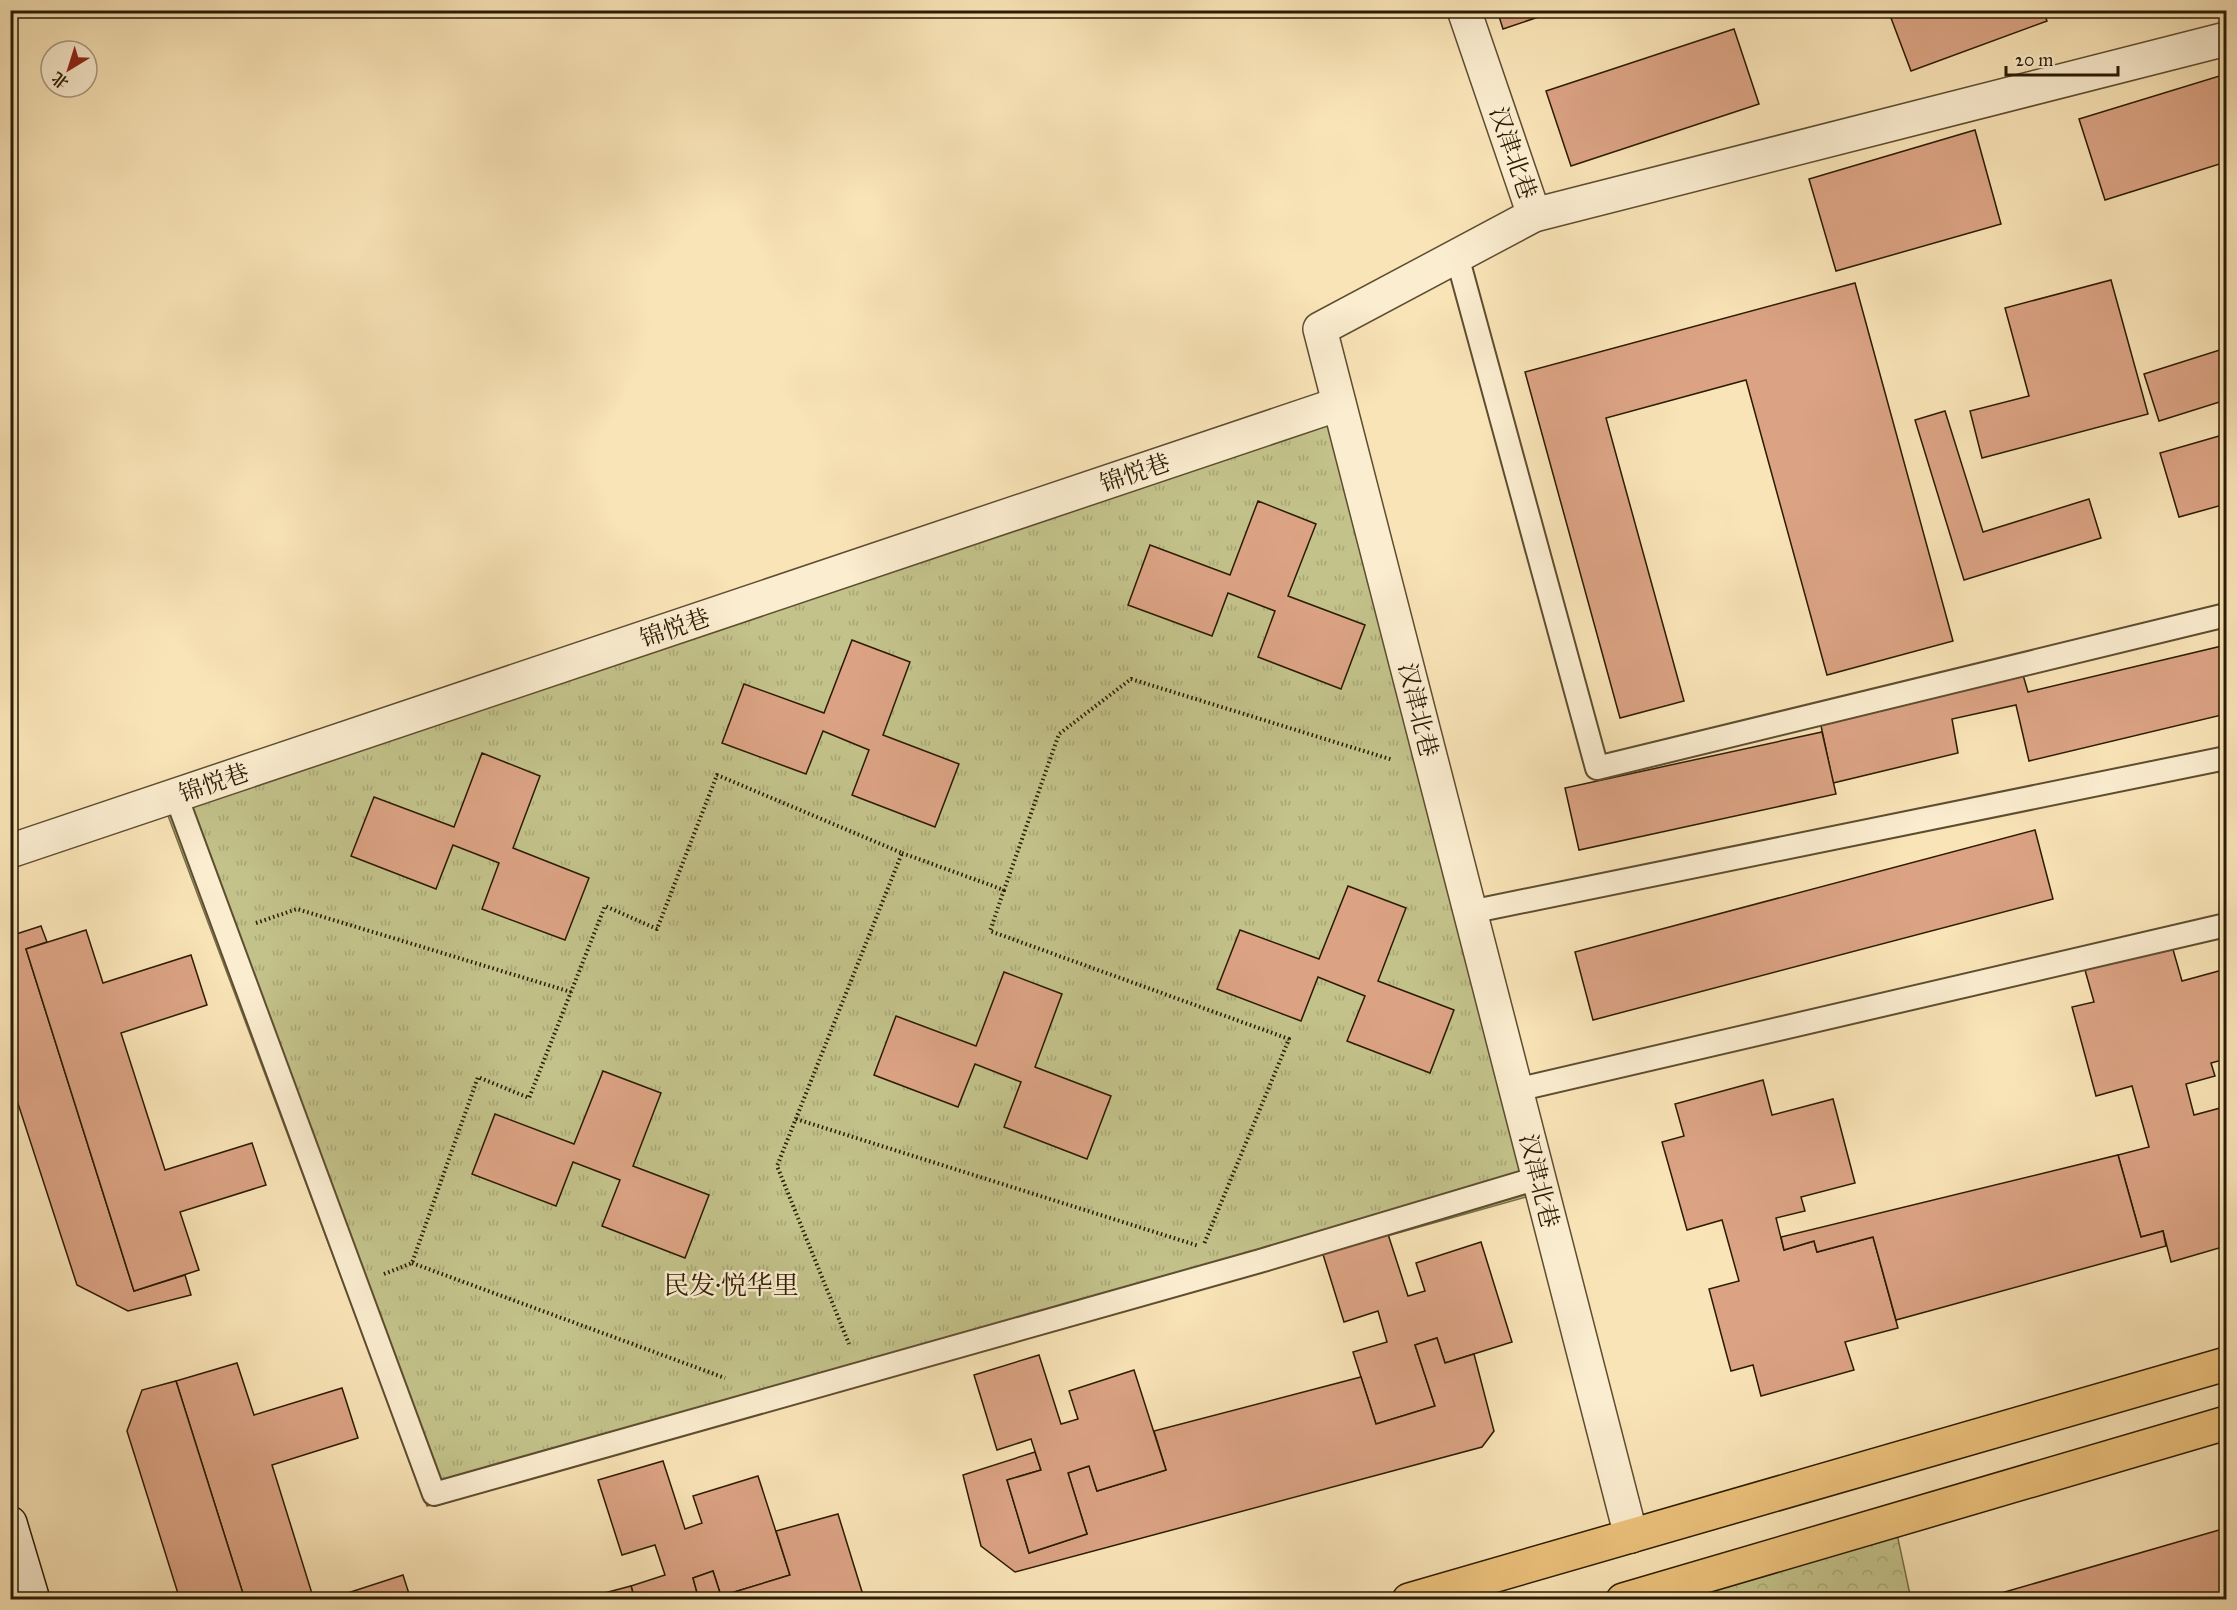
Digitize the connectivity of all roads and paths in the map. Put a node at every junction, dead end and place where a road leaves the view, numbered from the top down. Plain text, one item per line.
1 (1464, 10) edge
2 (2226, 39) edge
3 (1534, 215) junction
4 (1457, 256) junction
5 (1339, 404) junction
6 (2226, 615) edge
7 (2226, 758) edge
8 (1434, 773) junction
9 (176, 796) junction
10 (10, 851) edge
11 (902, 854) junction
12 (1004, 890) junction
13 (1470, 912) junction
14 (2226, 925) edge
15 (226, 933) junction
16 (571, 992) junction
17 (1516, 1090) junction
18 (796, 1119) junction
19 (1538, 1178) junction
20 (1202, 1247) junction
21 (1260, 1261) junction
22 (412, 1263) junction
23 (357, 1285) junction
24 (2226, 1364) edge
25 (861, 1376) junction
26 (779, 1398) junction
27 (2226, 1423) edge
28 (10, 1523) edge
29 (1631, 1536) junction
30 (33, 1599) edge
31 (1409, 1599) edge
32 (1623, 1599) edge

1 - 3 street, 汉津北巷
2 - 3 street
3 - 4 street, 汉津北巷
4 - 5 street, 汉津北巷
4 - 6 lane
5 - 8 street, 汉津北巷
5 - 9 street, 锦悦巷
7 - 13 lane
8 - 12 path
8 - 13 street, 汉津北巷
9 - 10 street, 锦悦巷
9 - 15 lane
11 - 12 path
11 - 16 path
11 - 18 path
12 - 20 path
13 - 17 street, 汉津北巷
14 - 17 lane
15 - 16 path
15 - 23 lane
16 - 22 path
17 - 19 street, 汉津北巷
18 - 20 path
18 - 25 path
19 - 21 lane
19 - 29 street, 汉津北巷
20 - 21 path
21 - 25 lane
22 - 23 path
22 - 26 path
23 - 26 lane
24 - 29 main road
25 - 26 lane
27 - 32 main road
28 - 30 street
29 - 31 main road

